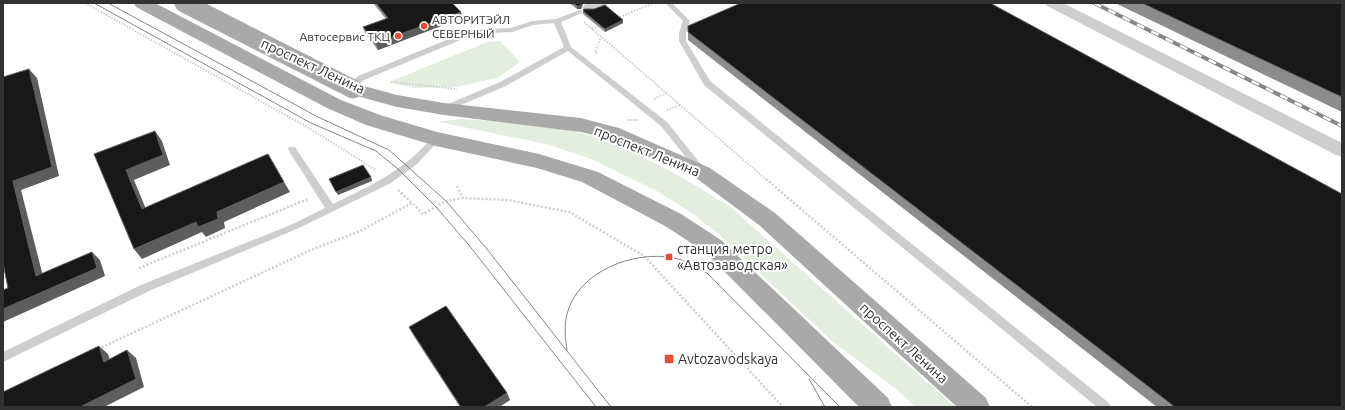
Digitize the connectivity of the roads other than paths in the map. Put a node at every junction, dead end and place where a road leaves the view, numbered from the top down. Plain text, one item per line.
1 (142, 3) edge
2 (184, 3) edge
3 (668, 3) edge
4 (1052, 3) edge
5 (586, 9) edge
6 (557, 21) junction
7 (568, 48) junction
8 (351, 88) junction
9 (444, 109) junction
10 (429, 137) junction
11 (292, 149) dead end
12 (1342, 152) edge
13 (703, 173) junction
14 (331, 209) junction
15 (3, 357) edge
16 (878, 407) edge
17 (976, 407) edge
18 (1105, 407) edge

1 - 10 main road, проспект Ленина
2 - 8 main road, проспект Ленина, bridge
3 - 18 lane
4 - 12 street
5 - 6 lane
6 - 7 lane
6 - 8 lane
7 - 9 lane
7 - 13 lane
8 - 9 main road, проспект Ленина
9 - 10 main road
9 - 13 main road, проспект Ленина
10 - 14 lane
10 - 16 main road, проспект Ленина
11 - 14 lane
13 - 17 main road, проспект Ленина
14 - 15 lane

